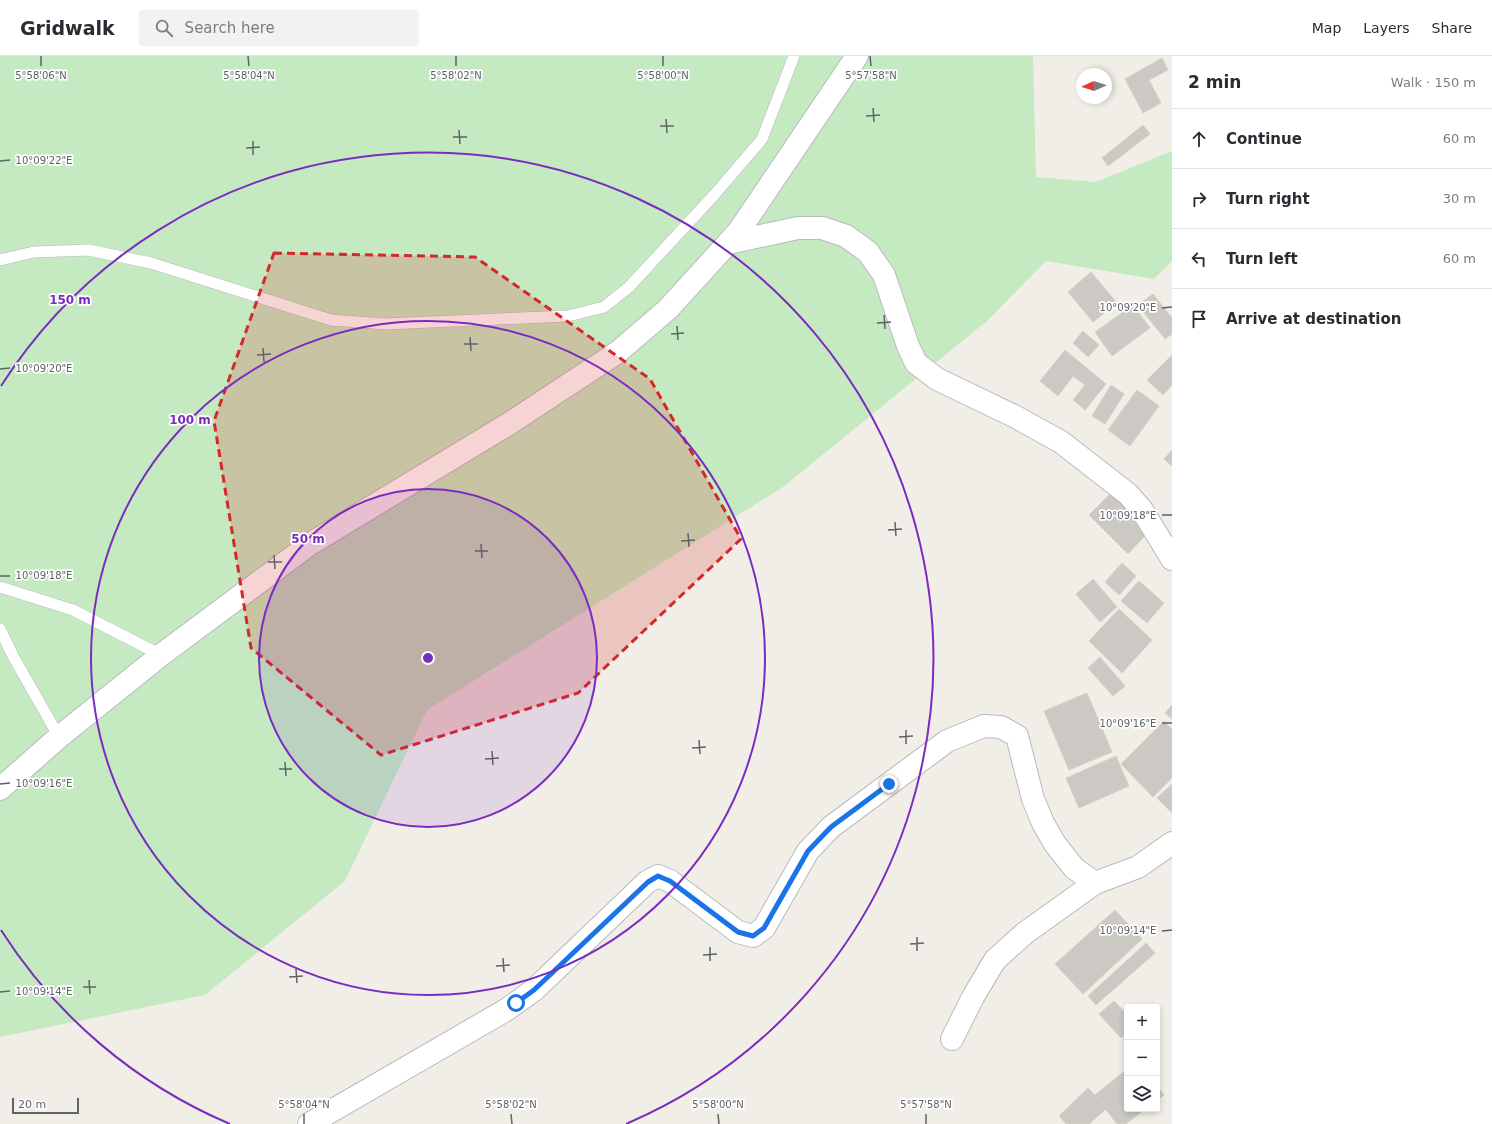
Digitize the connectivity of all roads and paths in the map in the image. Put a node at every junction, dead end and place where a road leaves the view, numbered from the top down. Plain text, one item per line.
1 (794, 56) edge
2 (857, 56) edge
3 (728, 243) junction
4 (0, 260) edge
5 (1172, 559) edge
6 (0, 587) edge
7 (0, 629) edge
8 (161, 655) junction
9 (59, 737) junction
10 (0, 789) edge
11 (1172, 843) edge
12 (1095, 883) junction
13 (952, 1039) dead end
14 (309, 1124) edge

1 - 4 lane
2 - 3 street
3 - 5 street
3 - 8 street
6 - 8 lane
7 - 9 lane
8 - 9 street
9 - 10 street
11 - 12 street
12 - 13 street
12 - 14 street

